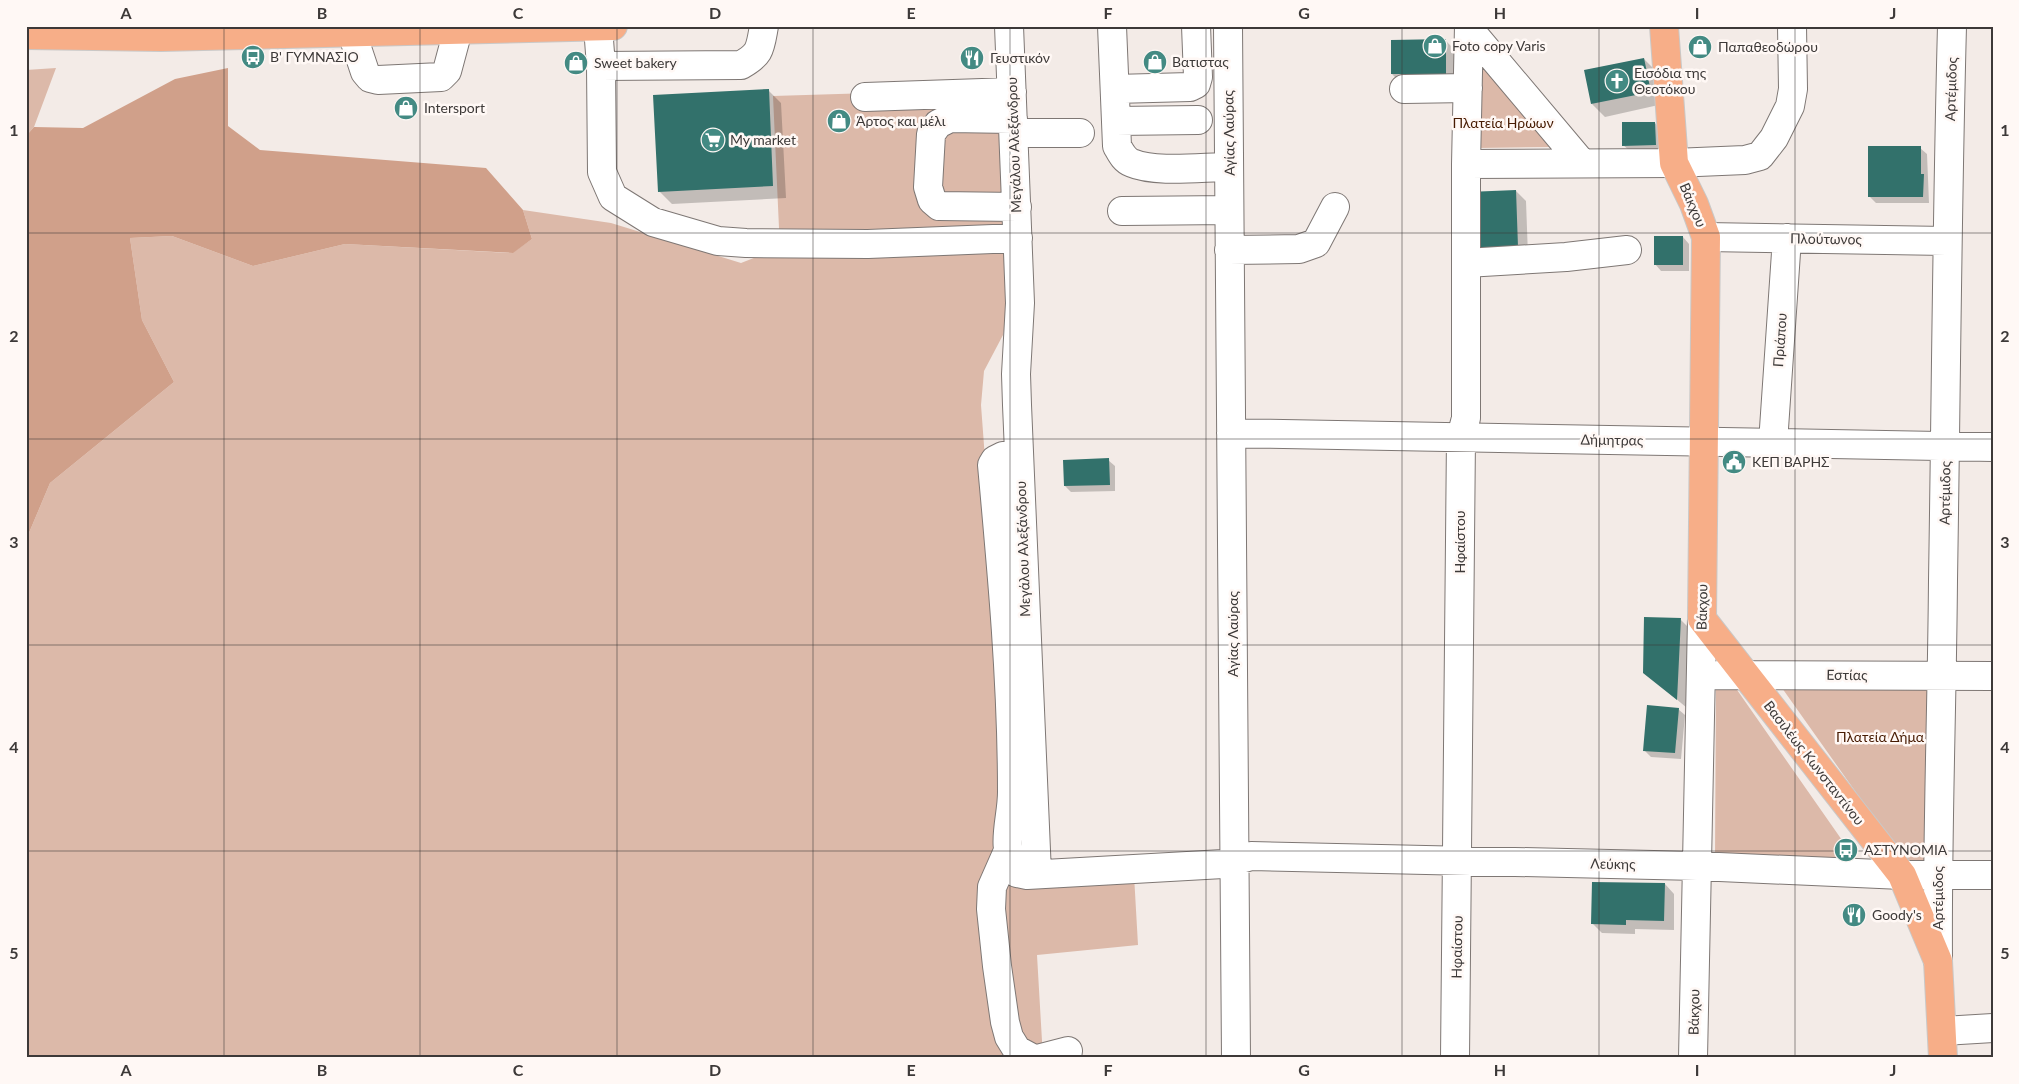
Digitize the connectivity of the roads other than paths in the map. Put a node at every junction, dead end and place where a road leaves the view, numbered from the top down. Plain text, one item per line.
1 (117, 26) edge
2 (613, 26) edge
3 (764, 26) edge
4 (1009, 26) edge
5 (1112, 26) edge
6 (1196, 26) edge
7 (1228, 26) edge
8 (1664, 26) edge
9 (1792, 26) edge
10 (1952, 26) edge
11 (598, 27) edge
12 (1469, 28) edge
13 (469, 29) edge
14 (290, 30) edge
15 (352, 33) junction
16 (26, 35) edge
17 (161, 37) junction
18 (601, 66) junction
19 (1404, 88) dead end
20 (1468, 88) junction
21 (1115, 89) junction
22 (1012, 92) junction
23 (865, 97) dead end
24 (1198, 120) dead end
25 (1116, 121) junction
26 (1013, 126) junction
27 (1080, 133) dead end
28 (1581, 162) junction
29 (1674, 163) junction
30 (1466, 164) junction
31 (1229, 167) junction
32 (1335, 207) dead end
33 (1017, 208) junction
34 (1229, 210) junction
35 (1122, 211) dead end
36 (1706, 237) junction
37 (1018, 238) junction
38 (1788, 238) junction
39 (1946, 241) junction
40 (1230, 250) junction
41 (1627, 250) dead end
42 (1466, 263) junction
43 (1231, 433) junction
44 (1461, 437) junction
45 (1705, 442) junction
46 (1773, 442) junction
47 (1945, 446) junction
48 (1993, 446) edge
49 (1019, 455) junction
50 (1702, 619) junction
51 (1745, 674) junction
52 (1701, 675) junction
53 (1942, 676) junction
54 (1993, 676) edge
55 (1007, 853) junction
56 (1235, 860) junction
57 (1458, 861) junction
58 (1697, 866) junction
59 (1037, 874) junction
60 (1938, 874) junction
61 (1902, 875) junction
62 (1993, 876) edge
63 (1938, 961) junction
64 (1993, 1028) edge
65 (1943, 1045) edge
66 (1068, 1051) dead end
67 (1032, 1058) edge
68 (1041, 1058) edge
69 (1236, 1058) edge
70 (1455, 1058) edge
71 (1693, 1058) edge

1 - 17 main road
2 - 11 main road
3 - 18 street
4 - 22 street, Μεγάλου Αλεξάνδρου
5 - 21 street
6 - 21 street
7 - 31 street, Αγίας Λαύρας
8 - 29 main road
9 - 29 street
10 - 39 street, Αρτέμιδος
11 - 13 main road
11 - 18 street
12 - 20 street, Ηφαίστου
12 - 28 street
13 - 15 main road
13 - 15 street
14 - 15 main road
14 - 17 main road
16 - 17 main road
18 - 37 street
19 - 20 street
20 - 30 street, Ηφαίστου
21 - 25 street
22 - 23 street
22 - 26 street, Μεγάλου Αλεξάνδρου
24 - 25 street
25 - 31 street
26 - 27 street
26 - 33 street, Μεγάλου Αλεξάνδρου
26 - 33 street
28 - 29 street
28 - 30 street
29 - 36 main road, Βάκχου
30 - 42 street, Ηφαίστου
31 - 34 street, Αγίας Λαύρας
32 - 40 street
33 - 37 street, Μεγάλου Αλεξάνδρου
34 - 35 street
34 - 40 street, Αγίας Λαύρας
36 - 38 street, Πλούτωνος
36 - 45 main road, Βάκχου
37 - 49 street, Μεγάλου Αλεξάνδρου
38 - 39 street, Πλούτωνος
38 - 46 street, Πριάπου
39 - 47 street, Αρτέμιδος
40 - 43 street, Αγίας Λαύρας
41 - 42 street
42 - 44 street, Ηφαίστου
43 - 44 street, Δήμητρας
43 - 56 street, Αγίας Λαύρας
44 - 45 street, Δήμητρας
44 - 57 street, Ηφαίστου
45 - 46 street, Δήμητρας
45 - 50 main road, Βάκχου
46 - 47 street, Δήμητρας
47 - 48 street, Δήμητρας
47 - 53 street, Αρτέμιδος
49 - 55 street
49 - 59 street, Μεγάλου Αλεξάνδρου
50 - 51 main road, Βασιλέως Κωνσταντίνου
50 - 52 street, Βάκχου
51 - 52 street, Εστίας
51 - 53 street, Εστίας
51 - 61 main road, Βασιλέως Κωνσταντίνου
52 - 58 street, Βάκχου
53 - 54 street, Εστίας
53 - 60 street, Αρτέμιδος
55 - 59 street
55 - 67 street
56 - 57 street, Λεύκης
56 - 59 street
56 - 69 street, Αγίας Λαύρας
57 - 58 street, Λεύκης
57 - 70 street, Ηφαίστου
58 - 61 street, Λεύκης
58 - 71 street, Βάκχου
60 - 61 street, Λεύκης
60 - 62 street, Λεύκης
60 - 63 street, Αρτέμιδος
61 - 63 main road, Βασιλέως Κωνσταντίνου
63 - 65 main road, Βασιλέως Κωνσταντίνου
64 - 65 street
66 - 68 street

